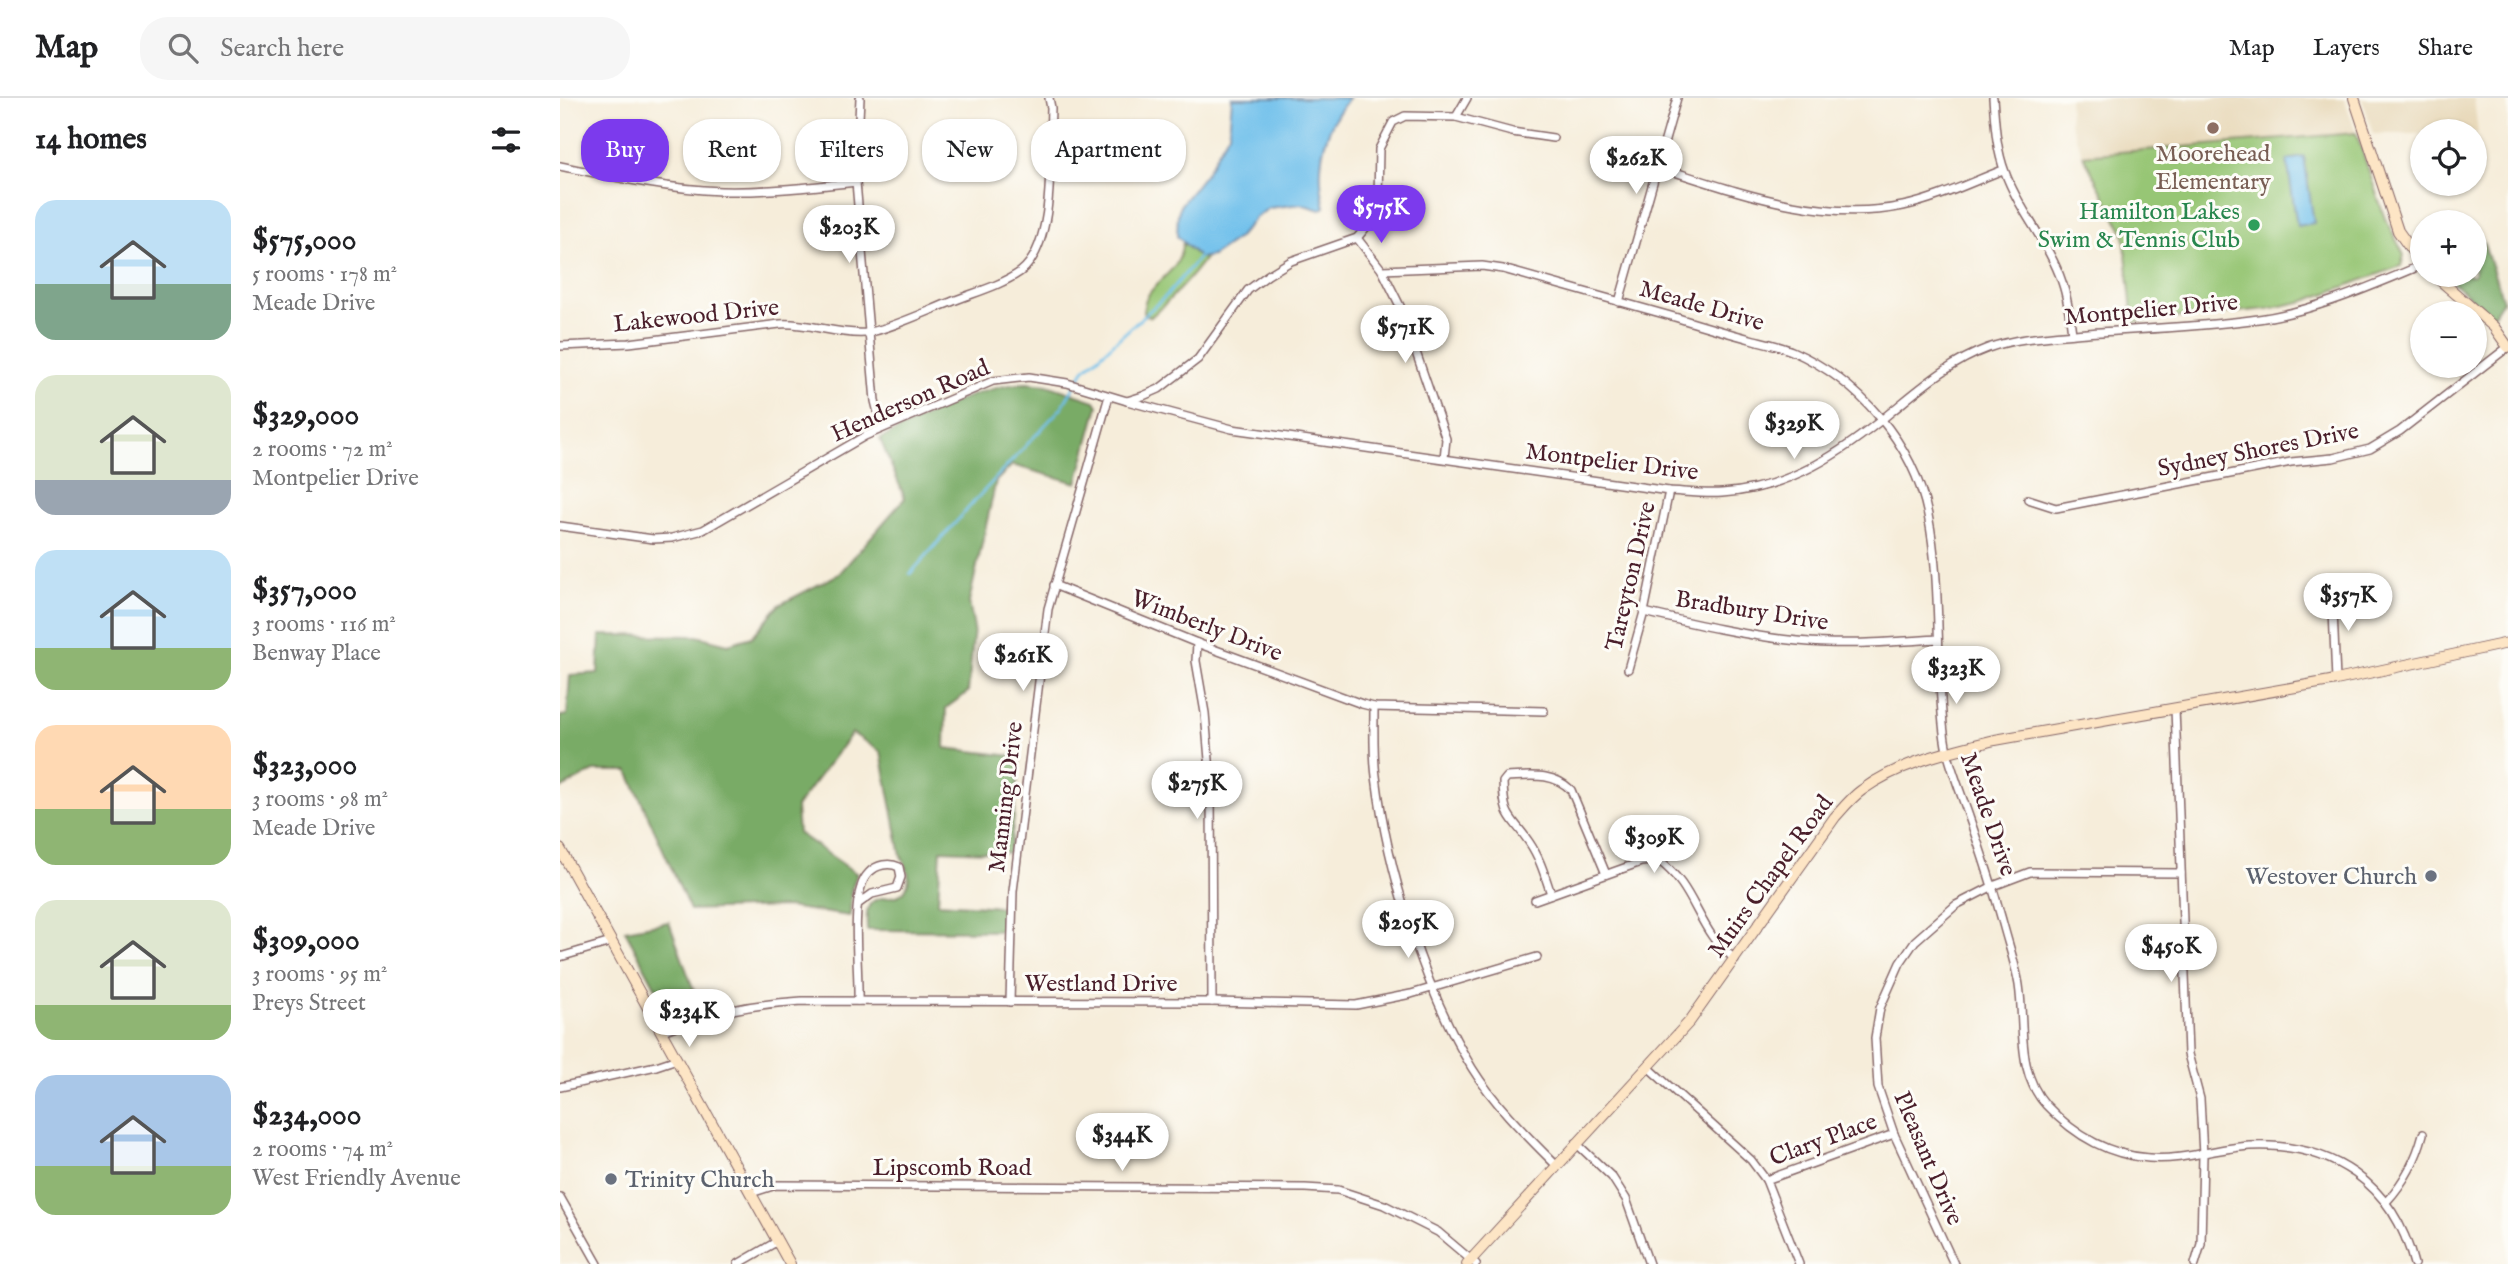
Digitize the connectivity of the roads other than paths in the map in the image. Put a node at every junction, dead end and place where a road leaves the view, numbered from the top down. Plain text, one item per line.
1 (860, 98) edge
2 (1049, 98) edge
3 (1467, 98) edge
4 (1677, 98) edge
5 (1993, 98) edge
6 (2354, 98) edge
7 (1456, 117) junction
8 (859, 119) edge
9 (1553, 138) dead end
10 (560, 166) edge
11 (1659, 167) junction
12 (2003, 170) junction
13 (856, 182) joint
14 (1357, 238) junction
15 (2410, 248) edge
16 (1382, 270) junction
17 (2410, 270) edge
18 (2448, 287) edge
19 (1619, 302) junction
20 (869, 332) junction
21 (2072, 334) junction
22 (560, 346) edge
23 (2508, 347) edge
24 (1109, 396) junction
25 (1127, 401) junction
26 (1882, 420) junction
27 (882, 428) junction
28 (1444, 458) junction
29 (1669, 491) junction
30 (2028, 499) dead end
31 (560, 526) edge
32 (1054, 585) junction
33 (2332, 587) dead end
34 (1644, 612) junction
35 (1938, 639) junction
36 (1197, 643) junction
37 (2508, 643) edge
38 (1628, 669) dead end
39 (2336, 680) junction
40 (1374, 707) junction
41 (2175, 708) junction
42 (1544, 711) dead end
43 (1947, 752) junction
44 (560, 849) edge
45 (2181, 873) junction
46 (1606, 874) junction
47 (1993, 886) junction
48 (1551, 894) junction
49 (1535, 900) dead end
50 (858, 904) junction
51 (611, 942) junction
52 (560, 957) edge
53 (1537, 957) dead end
54 (1735, 960) junction
55 (1434, 988) junction
56 (858, 1000) junction
57 (1010, 1002) junction
58 (1212, 1002) junction
59 (662, 1031) junction
60 (677, 1059) junction
61 (1648, 1067) junction
62 (560, 1087) edge
63 (1894, 1134) junction
64 (2423, 1134) dead end
65 (1576, 1143) junction
66 (2203, 1155) junction
67 (1556, 1164) junction
68 (1766, 1180) junction
69 (751, 1194) junction
70 (560, 1197) edge
71 (2387, 1201) junction
72 (778, 1241) junction
73 (1471, 1263) edge
74 (598, 1264) edge
75 (738, 1264) edge
76 (790, 1264) edge
77 (1649, 1264) edge
78 (1799, 1264) edge
79 (1954, 1264) edge
80 (2195, 1264) edge
81 (2414, 1264) edge

1 - 8 street
2 - 20 street, Lakewood Drive
3 - 7 street
4 - 11 street
5 - 12 street
6 - 15 main road
7 - 9 street
7 - 14 street
10 - 13 street
11 - 12 street
11 - 19 street
12 - 21 street
13 - 20 street
14 - 16 street
14 - 25 street
16 - 19 street, Meade Drive
16 - 28 street
17 - 21 street, Montpelier Drive
18 - 23 main road
19 - 26 street, Meade Drive
20 - 22 street, Lakewood Drive
20 - 27 street
21 - 26 street, Montpelier Drive
23 - 30 street, Sydney Shores Drive
24 - 25 street, Henderson Road
24 - 27 street, Henderson Road
24 - 32 street, Manning Drive
25 - 28 street, Montpelier Drive
26 - 29 street, Montpelier Drive
26 - 35 street, Meade Drive
27 - 31 street, Henderson Road
28 - 29 street, Montpelier Drive
29 - 34 street, Tareyton Drive
32 - 36 street, Wimberly Drive
32 - 57 street, Manning Drive
33 - 39 street
34 - 35 street, Bradbury Drive
34 - 38 street, Tareyton Drive
35 - 43 street, Meade Drive
36 - 40 street, Wimberly Drive
36 - 58 street
37 - 39 main road, Muirs Chapel Road
39 - 41 main road, Muirs Chapel Road
40 - 42 street
40 - 55 street
41 - 43 main road, Muirs Chapel Road
41 - 45 street
43 - 47 street, Meade Drive
43 - 54 main road, Muirs Chapel Road
44 - 51 main road
45 - 47 street, Pleasant Drive
45 - 66 street
46 - 48 street
46 - 48 street
46 - 54 street
47 - 63 street, Pleasant Drive
47 - 66 street, Meade Drive
48 - 49 street
50 - 50 street
50 - 56 street
51 - 52 street
51 - 59 main road
53 - 55 street, Westland Drive
54 - 61 main road, Muirs Chapel Road
55 - 58 street, Westland Drive
55 - 67 street
56 - 57 street, Westland Drive
56 - 59 street, Westland Drive
57 - 58 street, Westland Drive
59 - 60 main road
60 - 62 street
60 - 69 main road
61 - 65 main road, Muirs Chapel Road
61 - 68 street
63 - 68 street, Clary Place
63 - 79 street, Pleasant Drive
64 - 71 street
65 - 67 main road, Muirs Chapel Road
65 - 77 street
66 - 71 street, Meade Drive
66 - 80 street
67 - 73 main road, Muirs Chapel Road
68 - 78 street
69 - 72 main road
69 - 73 street, Lipscomb Road
70 - 74 street
71 - 81 street, Meade Drive
72 - 75 street
72 - 76 main road

